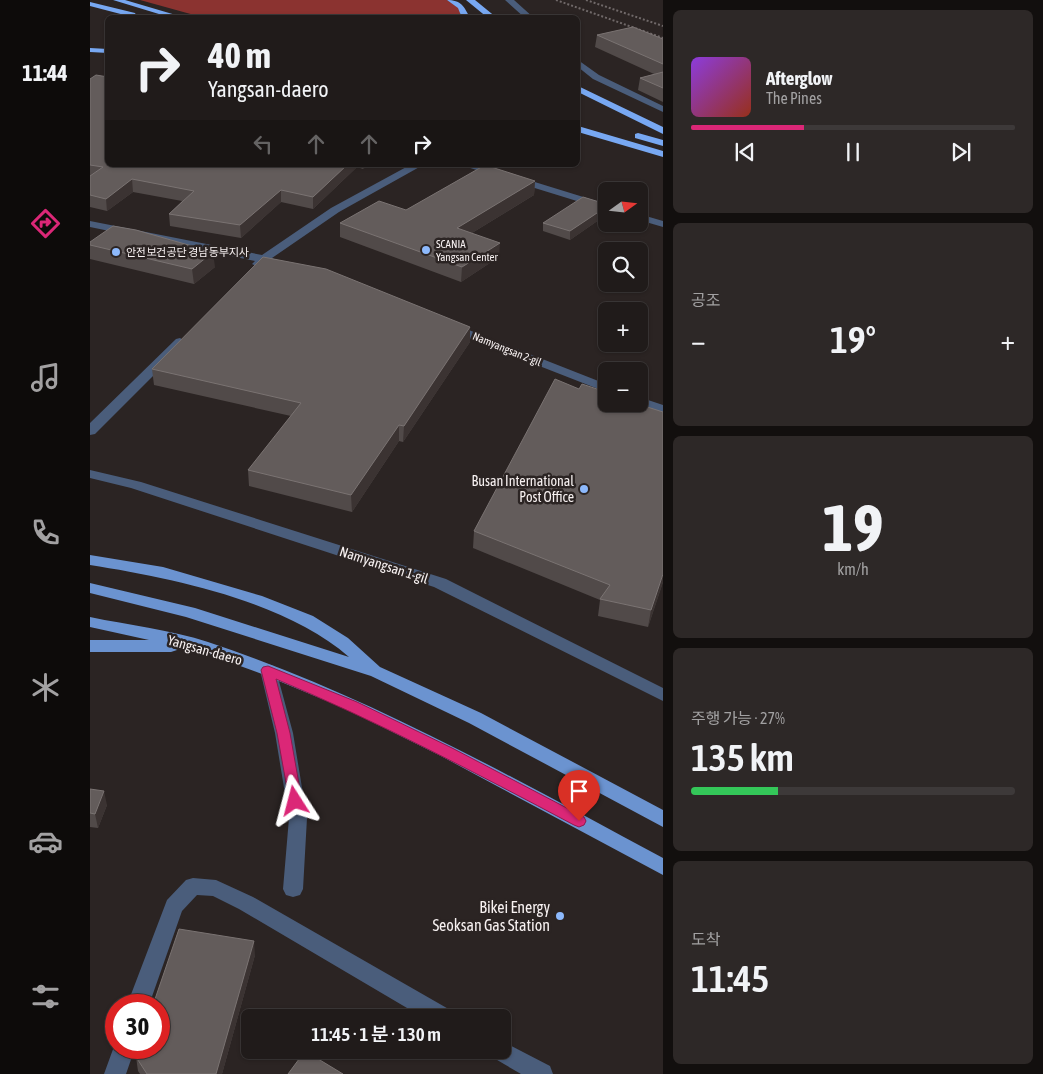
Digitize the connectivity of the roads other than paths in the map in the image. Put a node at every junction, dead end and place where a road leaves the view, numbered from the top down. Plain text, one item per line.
1 (117, 0) edge
2 (451, 0) edge
3 (470, 0) edge
4 (509, 0) edge
5 (90, 4) edge
6 (132, 15) edge
7 (171, 15) edge
8 (465, 15) edge
9 (489, 15) edge
10 (526, 15) edge
11 (90, 50) edge
12 (105, 51) edge
13 (580, 65) edge
14 (580, 91) edge
15 (663, 109) edge
16 (580, 127) edge
17 (580, 128) edge
18 (663, 130) edge
19 (663, 143) edge
20 (663, 154) edge
21 (414, 167) edge
22 (476, 167) edge
23 (598, 205) edge
24 (648, 220) edge
25 (90, 224) edge
26 (663, 224) edge
27 (264, 259) junction
28 (290, 267) edge
29 (252, 270) edge
30 (438, 321) edge
31 (192, 330) edge
32 (598, 385) edge
33 (648, 404) edge
34 (663, 410) edge
35 (90, 431) edge
36 (90, 474) edge
37 (90, 560) edge
38 (90, 588) edge
39 (90, 622) edge
40 (90, 646) edge
41 (202, 646) junction
42 (268, 670) junction
43 (377, 672) junction
44 (663, 696) edge
45 (663, 819) edge
46 (663, 867) edge
47 (293, 889) dead end
48 (142, 994) edge
49 (429, 1009) edge
50 (511, 1056) edge
51 (120, 1059) edge
52 (115, 1074) edge
53 (542, 1074) edge

1 - 7 highway
2 - 8 highway
3 - 9 highway
4 - 10 street
5 - 6 highway
11 - 12 highway
13 - 15 street
14 - 18 highway
16 - 19 highway
17 - 20 highway
21 - 27 street
22 - 23 street
24 - 26 street
25 - 27 street
27 - 28 street
27 - 29 street
30 - 32 street, Namyangsan 2-gil
31 - 35 street
33 - 34 street
36 - 44 street, Namyangsan 1-gil
37 - 43 main road
38 - 43 main road
39 - 41 main road, Yangsan-daero
40 - 41 main road
41 - 42 main road, Yangsan-daero
42 - 46 main road, Yangsan-daero
42 - 47 street
43 - 45 main road
48 - 49 street
50 - 53 street
51 - 52 street

